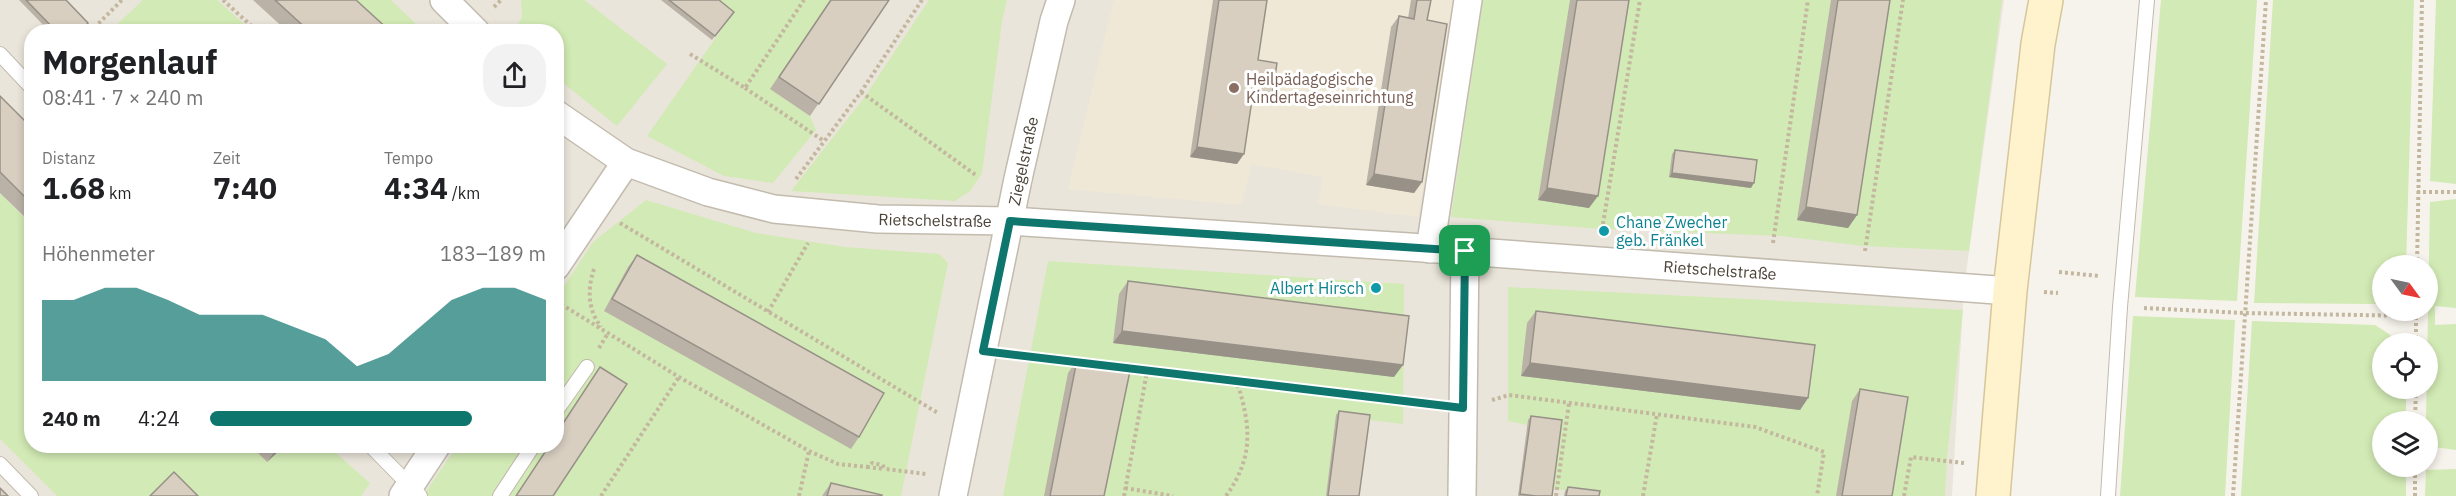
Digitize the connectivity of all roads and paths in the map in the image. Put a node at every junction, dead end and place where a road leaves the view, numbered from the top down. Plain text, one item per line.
1 (122, 0) edge
2 (223, 0) edge
3 (444, 0) edge
4 (804, 0) edge
5 (922, 0) edge
6 (1061, 0) edge
7 (1468, 0) edge
8 (1641, 0) edge
9 (1808, 0) edge
10 (1903, 0) edge
11 (2046, 0) edge
12 (2147, 0) edge
13 (2266, 0) edge
14 (2422, 0) edge
15 (98, 24) edge
16 (249, 24) edge
17 (468, 24) edge
18 (0, 54) edge
19 (690, 54) dead end
20 (24, 79) edge
21 (745, 88) junction
22 (861, 92) junction
23 (564, 119) edge
24 (824, 141) junction
25 (626, 162) junction
26 (977, 176) dead end
27 (2417, 192) junction
28 (2456, 192) edge
29 (774, 208) junction
30 (815, 213) junction
31 (623, 215) dead end
32 (1010, 221) junction
33 (1430, 249) junction
34 (1465, 251) junction
35 (564, 254) edge
36 (2417, 255) edge
37 (598, 259) dead end
38 (1596, 262) junction
39 (2060, 272) dead end
40 (1769, 274) junction
41 (2103, 276) dead end
42 (1861, 280) junction
43 (2010, 291) junction
44 (564, 306) edge
45 (2120, 307) junction
46 (768, 312) junction
47 (2244, 314) junction
48 (2372, 315) edge
49 (608, 333) junction
50 (983, 351) junction
51 (1089, 365) edge
52 (1101, 366) edge
53 (587, 367) dead end
54 (1147, 372) junction
55 (679, 376) junction
56 (1237, 382) junction
57 (904, 394) dead end
58 (564, 400) edge
59 (1569, 403) junction
60 (1463, 408) junction
61 (1657, 414) junction
62 (809, 451) junction
63 (377, 453) edge
64 (432, 453) edge
65 (528, 453) edge
66 (0, 464) edge
67 (2415, 477) edge
68 (1994, 482) edge
69 (955, 487) edge
70 (1125, 488) junction
71 (411, 492) edge
72 (31, 496) edge
73 (500, 496) edge
74 (601, 496) edge
75 (799, 496) edge
76 (1124, 496) edge
77 (1173, 496) edge
78 (1226, 496) edge
79 (1462, 496) edge
80 (1556, 496) edge
81 (1643, 496) edge
82 (1817, 496) edge
83 (1905, 496) edge
84 (2108, 496) edge
85 (2233, 496) edge
86 (2415, 496) edge

1 - 15 path
2 - 16 path
3 - 17 street
4 - 21 path
5 - 22 path
6 - 32 street, Ziegelstraße
7 - 33 street
8 - 38 path
9 - 40 path
10 - 42 path
11 - 43 main road
12 - 45 lane
13 - 47 path
14 - 27 path
18 - 20 lane
19 - 21 path
21 - 24 path
22 - 24 path
22 - 26 path
23 - 25 street, Rietschelstraße
24 - 29 path
25 - 29 street, Rietschelstraße
25 - 35 street
27 - 28 path
27 - 36 path
29 - 30 street, Rietschelstraße
30 - 32 street, Rietschelstraße
30 - 46 path
31 - 46 path
32 - 33 street, Rietschelstraße
32 - 50 street, Ziegelstraße
33 - 34 street, Rietschelstraße
34 - 38 street, Rietschelstraße
34 - 60 street
37 - 49 path
38 - 40 street, Rietschelstraße
39 - 41 path
40 - 42 street, Rietschelstraße
42 - 43 street, Rietschelstraße
43 - 68 main road
44 - 49 path
45 - 47 path
45 - 84 lane
46 - 57 path
47 - 48 path
47 - 85 path
49 - 55 path
50 - 51 path
50 - 69 street, Ziegelstraße
52 - 54 path
53 - 58 lane
54 - 56 path
54 - 70 path
55 - 62 path
55 - 74 path
56 - 60 path
56 - 78 path
59 - 60 path
59 - 61 path
59 - 80 path
60 - 79 street
61 - 81 path
61 - 82 path
62 - 69 path
62 - 75 path
63 - 71 lane
64 - 71 street
65 - 73 lane
66 - 72 lane
67 - 86 path
68 - 83 path
70 - 76 path
70 - 77 path

